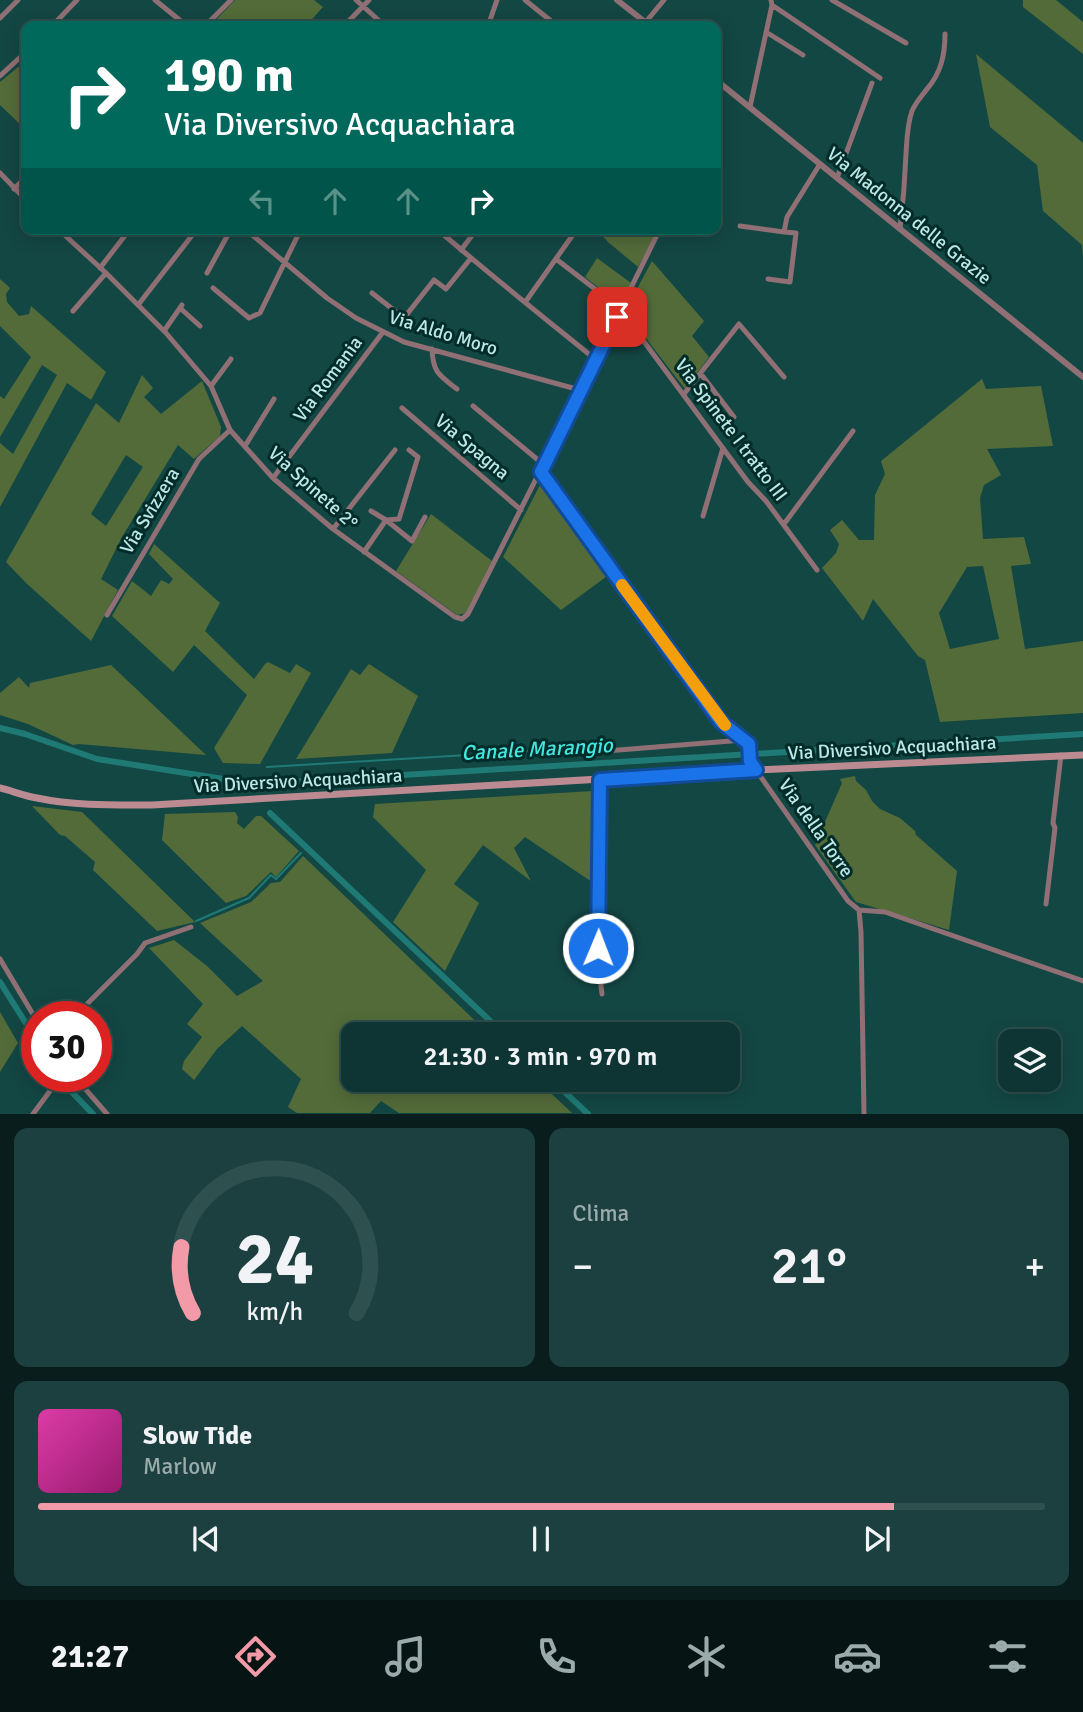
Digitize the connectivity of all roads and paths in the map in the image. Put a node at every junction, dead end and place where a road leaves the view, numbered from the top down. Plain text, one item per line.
1 (18, 0) edge
2 (77, 0) edge
3 (155, 0) edge
4 (231, 0) edge
5 (356, 0) edge
6 (369, 0) edge
7 (496, 0) edge
8 (525, 0) edge
9 (617, 0) edge
10 (664, 0) edge
11 (832, 0) edge
12 (771, 3) edge
13 (363, 7) junction
14 (0, 19) edge
15 (58, 21) edge
16 (181, 21) edge
17 (210, 21) edge
18 (349, 21) edge
19 (379, 21) edge
20 (490, 21) edge
21 (551, 21) edge
22 (644, 21) edge
23 (650, 21) edge
24 (766, 32) junction
25 (945, 34) dead end
26 (906, 43) dead end
27 (803, 55) dead end
28 (21, 56) edge
29 (0, 75) edge
30 (880, 78) dead end
31 (872, 83) dead end
32 (721, 85) edge
33 (750, 107) junction
34 (820, 164) junction
35 (0, 173) edge
36 (837, 178) junction
37 (21, 182) edge
38 (14, 189) junction
39 (21, 195) edge
40 (740, 226) dead end
41 (900, 229) junction
42 (784, 232) junction
43 (64, 235) edge
44 (125, 235) edge
45 (192, 235) edge
46 (228, 235) edge
47 (252, 235) edge
48 (298, 235) edge
49 (444, 235) edge
50 (472, 235) edge
51 (573, 235) edge
52 (657, 235) edge
53 (461, 250) junction
54 (471, 258) junction
55 (556, 259) junction
56 (284, 261) junction
57 (100, 268) junction
58 (106, 273) junction
59 (207, 273) dead end
60 (768, 279) dead end
61 (213, 288) dead end
62 (372, 293) dead end
63 (526, 301) junction
64 (138, 305) junction
65 (621, 309) junction
66 (73, 311) dead end
67 (200, 326) dead end
68 (164, 331) junction
69 (383, 332) junction
70 (432, 349) junction
71 (231, 359) dead end
72 (595, 359) junction
73 (701, 374) junction
74 (784, 377) dead end
75 (1083, 377) edge
76 (211, 386) junction
77 (457, 389) dead end
78 (580, 390) junction
79 (684, 394) junction
80 (274, 399) dead end
81 (473, 407) dead end
82 (402, 408) dead end
83 (734, 416) dead end
84 (230, 430) junction
85 (853, 430) dead end
86 (245, 446) junction
87 (723, 448) junction
88 (395, 450) dead end
89 (410, 450) dead end
90 (544, 465) junction
91 (541, 472) junction
92 (273, 478) junction
93 (521, 510) junction
94 (371, 511) dead end
95 (703, 516) dead end
96 (425, 517) dead end
97 (387, 520) junction
98 (784, 524) junction
99 (333, 529) junction
100 (363, 552) junction
101 (817, 570) dead end
102 (107, 615) dead end
103 (746, 742) junction
104 (606, 751) dead end
105 (1061, 755) junction
106 (1083, 755) edge
107 (756, 770) junction
108 (600, 780) junction
109 (0, 788) edge
110 (1046, 904) dead end
111 (859, 910) junction
112 (191, 927) dead end
113 (598, 944) junction
114 (0, 959) edge
115 (620, 959) dead end
116 (1083, 981) edge
117 (602, 995) dead end
118 (25, 1001) edge
119 (91, 1001) edge
120 (50, 1092) edge
121 (88, 1092) edge
122 (33, 1114) edge
123 (107, 1114) edge
124 (864, 1114) edge

1 - 14 street
2 - 15 street
3 - 16 street
4 - 17 street
5 - 13 street
6 - 13 street
7 - 20 street
8 - 21 street
9 - 22 street
10 - 23 street
11 - 26 street
12 - 24 street
12 - 30 street
13 - 18 street
13 - 19 street
24 - 27 street
24 - 33 street
25 - 41 street
28 - 29 street
31 - 36 street
32 - 33 street, Via Madonna delle Grazie
33 - 34 street, Via Madonna delle Grazie
34 - 36 street, Via Madonna delle Grazie
34 - 42 street
35 - 38 street
36 - 41 street, Via Madonna delle Grazie
37 - 38 street
38 - 39 street
40 - 42 street
41 - 75 street, Via Madonna delle Grazie
42 - 60 street
43 - 57 street, Via Spinete 2°
44 - 57 street
45 - 64 street
46 - 59 street
47 - 56 street, Via Aldo Moro
48 - 56 street
49 - 53 street
50 - 53 street
51 - 55 street
52 - 65 street
53 - 54 street
54 - 62 street
54 - 63 street
55 - 63 street
55 - 65 street, Via Spinete I tratto III
56 - 61 street
56 - 69 street, Via Aldo Moro
57 - 58 street, Via Spinete 2°
58 - 64 street, Via Spinete 2°
58 - 66 street
63 - 72 street
64 - 68 street, Via Spinete 2°
65 - 72 street
65 - 79 street, Via Spinete I tratto III
67 - 68 street
68 - 76 street, Via Spinete 2°
69 - 70 street, Via Aldo Moro
69 - 92 street, Via Romania
70 - 77 street
70 - 78 street, Via Aldo Moro
71 - 76 street
72 - 78 street
73 - 74 street
73 - 79 street
73 - 83 street
76 - 84 street, Via Spinete 2°
78 - 90 street
79 - 87 street, Via Spinete I tratto III
80 - 86 street
81 - 90 street
82 - 93 street, Via Spagna
84 - 86 street, Via Spinete 2°
84 - 102 street, Via Svizzera
85 - 98 street
86 - 92 street, Via Spinete 2°
87 - 95 street
87 - 98 street, Via Spinete I tratto III
88 - 99 street
89 - 97 street
90 - 91 street
91 - 93 street, Via Spinete 2°
91 - 103 street
92 - 99 street, Via Spinete 2°
93 - 100 street, Via Spinete 2°
94 - 97 street
96 - 97 street
97 - 100 street
98 - 101 street, Via Spinete I tratto III
99 - 100 street, Via Spinete 2°
103 - 104 street
103 - 107 street, Via della Torre
105 - 106 main road, Via Diversivo Acquachiara
105 - 107 main road, Via Diversivo Acquachiara
105 - 110 street
107 - 108 main road, Via Diversivo Acquachiara
107 - 111 street, Via della Torre
108 - 109 main road, Via Diversivo Acquachiara
108 - 113 street
111 - 116 street
111 - 124 street
112 - 119 street
113 - 115 street
113 - 117 street
114 - 118 street
120 - 122 street
121 - 123 street

